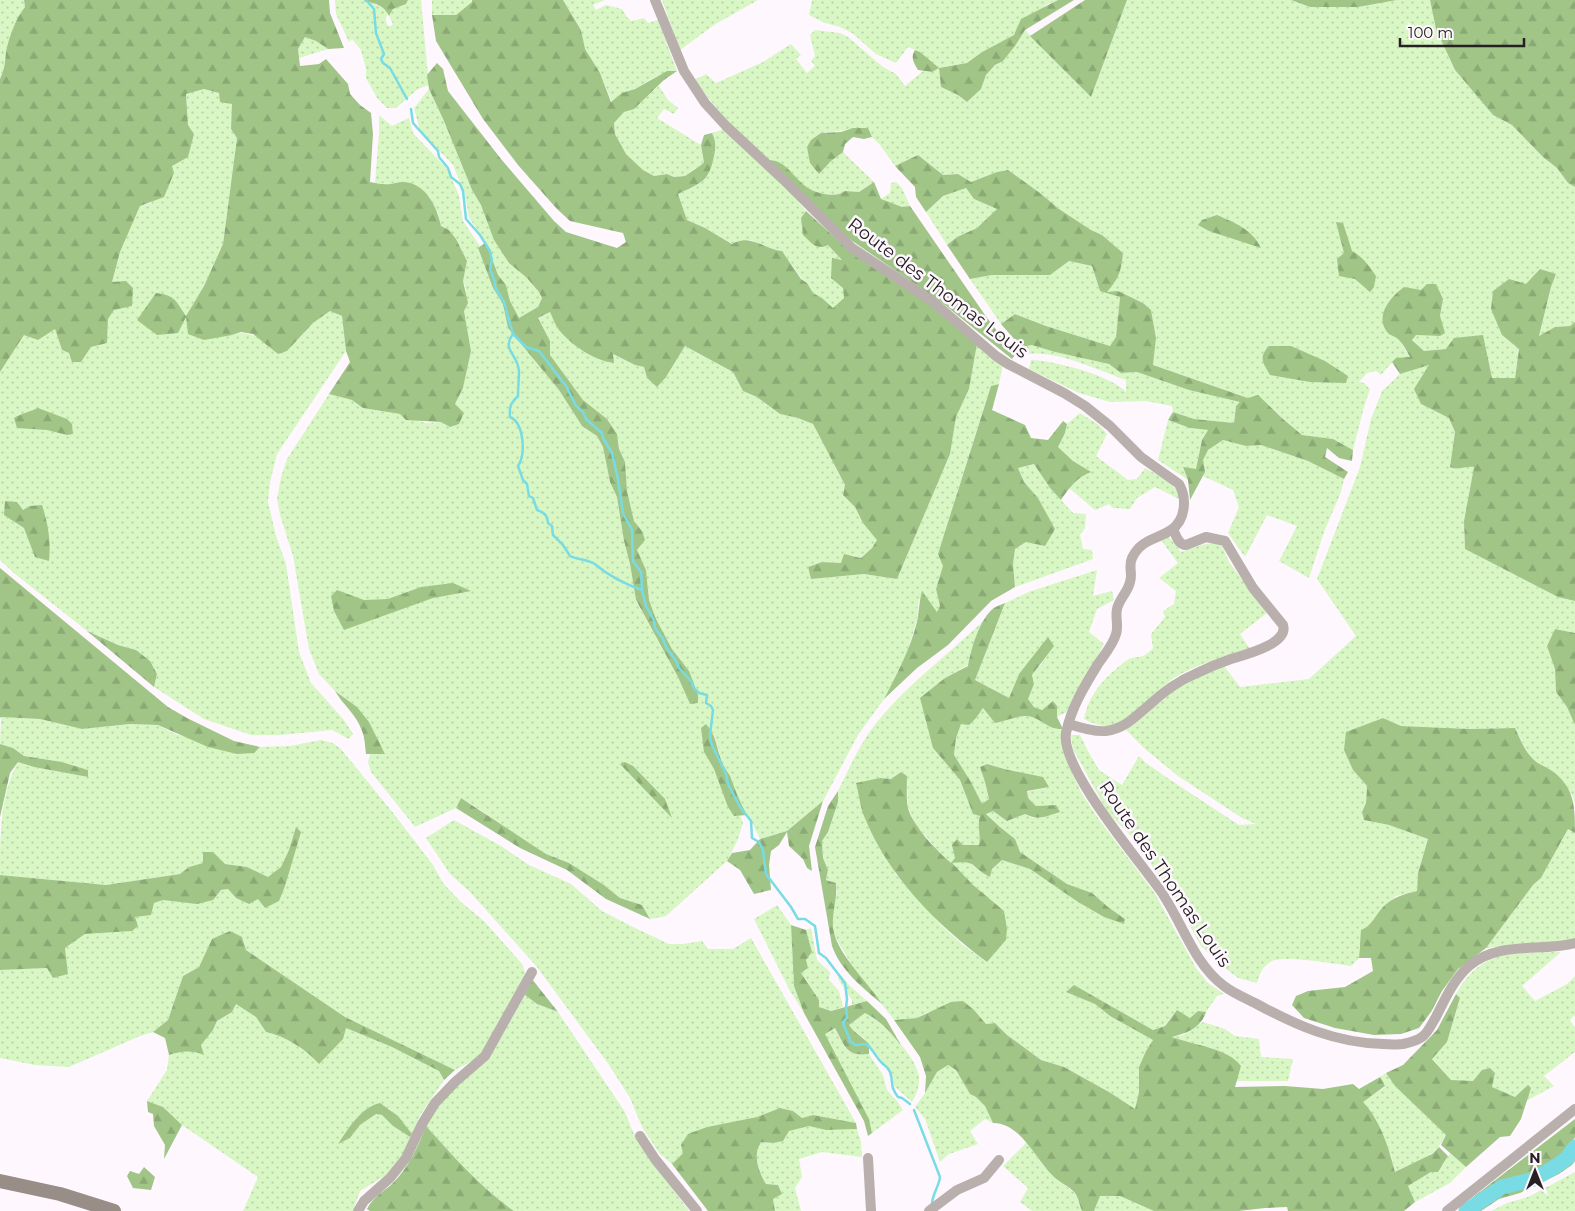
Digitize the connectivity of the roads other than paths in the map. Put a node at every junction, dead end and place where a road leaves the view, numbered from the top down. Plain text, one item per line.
1 (655, 0) edge
2 (1173, 529) junction
3 (1069, 724) junction
4 (1575, 944) edge
5 (532, 972) dead end
6 (1575, 1109) edge
7 (640, 1136) dead end
8 (868, 1158) dead end
9 (999, 1160) dead end
10 (0, 1181) edge
11 (931, 1209) edge
12 (114, 1211) edge
13 (358, 1211) edge
14 (697, 1211) edge
15 (871, 1211) edge
16 (1446, 1211) edge

1 - 2 street, Route des Thomas Louis
2 - 3 street, Route des Thomas Louis
2 - 3 street
3 - 4 street, Route des Thomas Louis
5 - 13 street
6 - 16 street
7 - 14 street
8 - 15 street
9 - 11 street
10 - 12 main road

